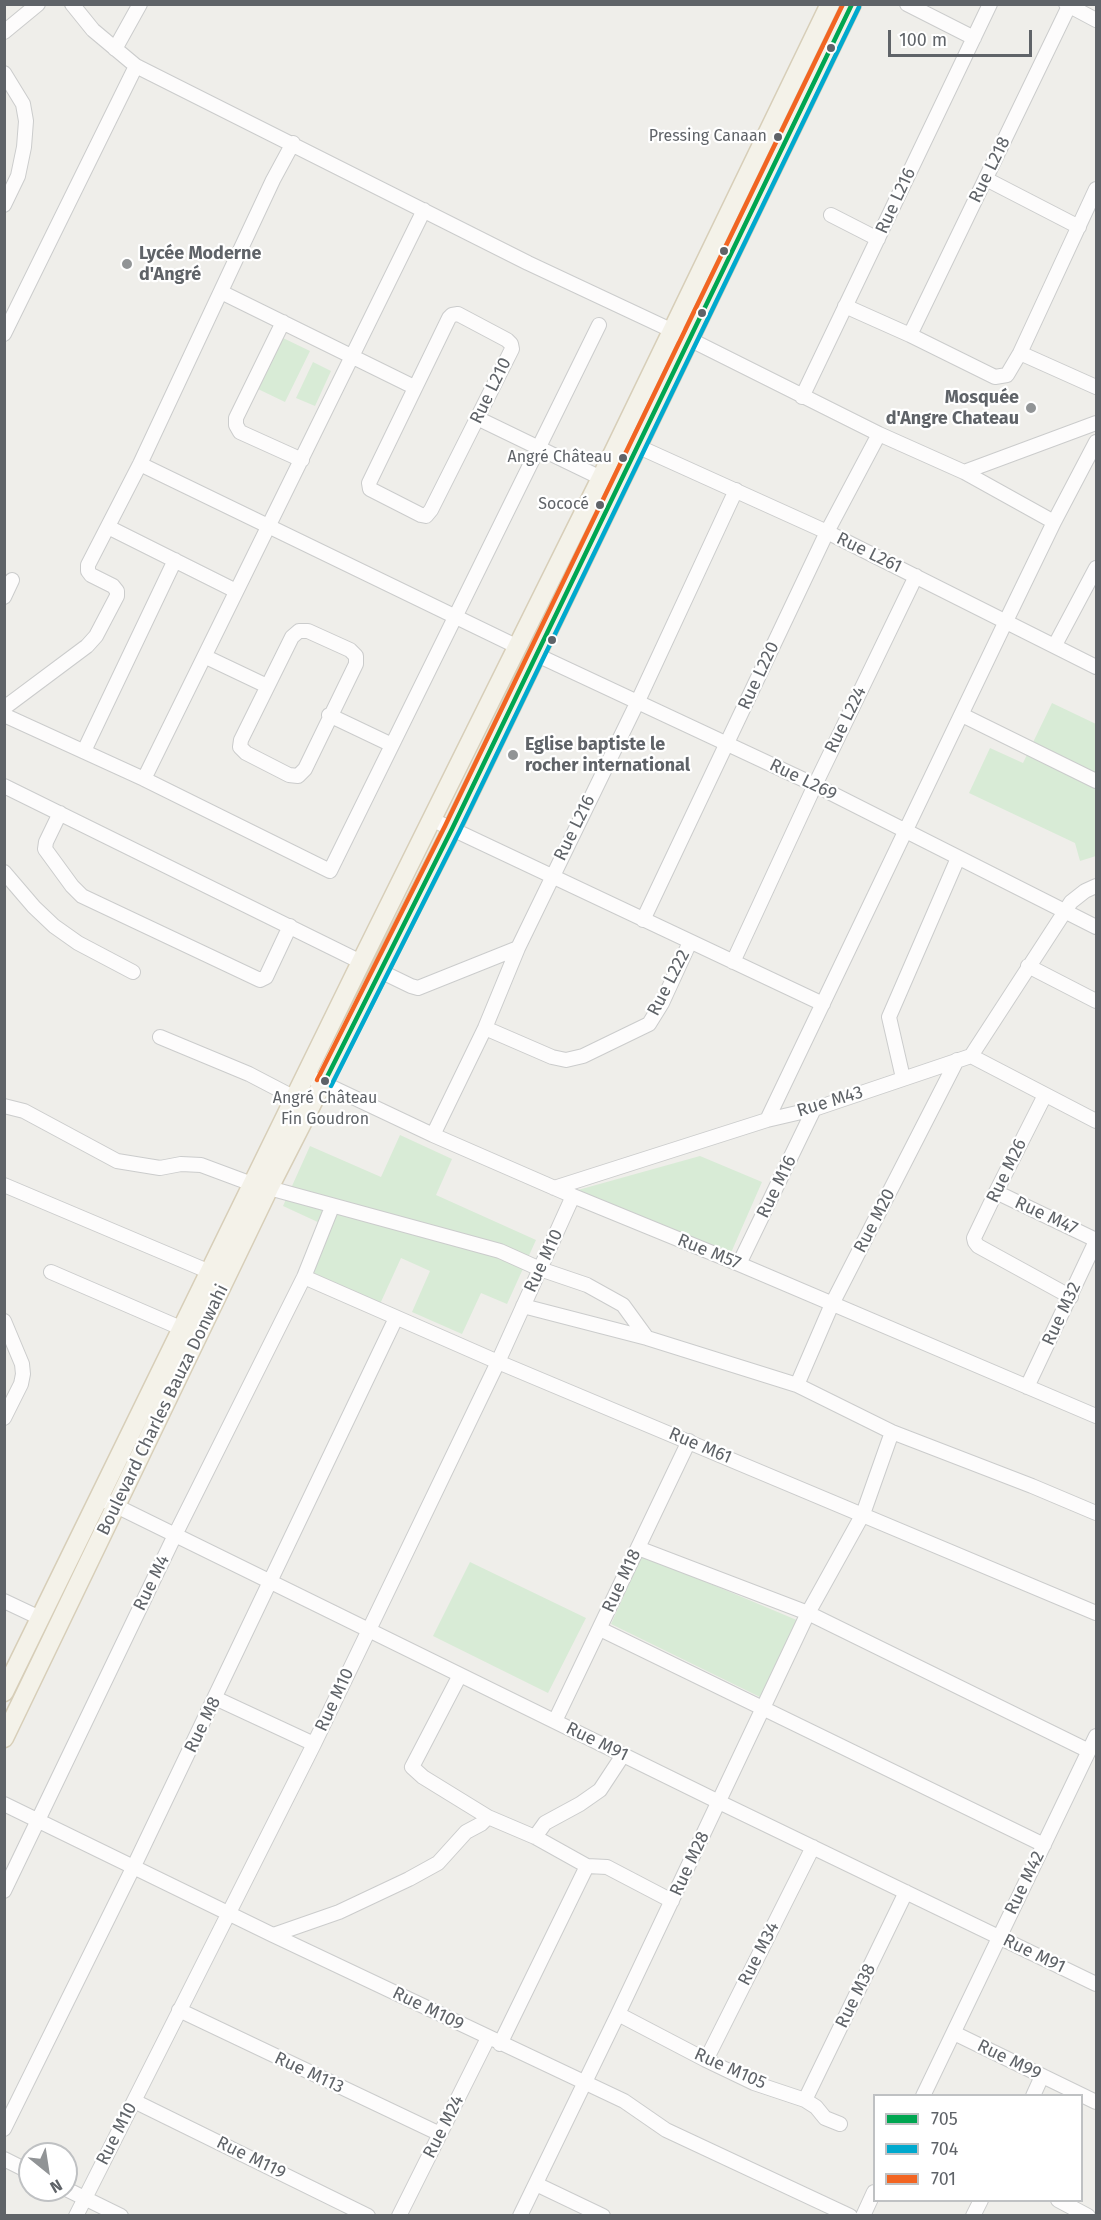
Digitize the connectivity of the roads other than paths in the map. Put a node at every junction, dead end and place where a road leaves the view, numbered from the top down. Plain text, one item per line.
1 (38, 4) edge
2 (72, 4) edge
3 (140, 4) edge
4 (830, 4) edge
5 (852, 4) edge
6 (907, 4) edge
7 (990, 4) edge
8 (1068, 5) edge
9 (1096, 20) edge
10 (4, 32) edge
11 (974, 38) junction
12 (115, 49) junction
13 (136, 66) junction
14 (4, 74) edge
15 (293, 143) junction
16 (986, 179) junction
17 (1096, 189) edge
18 (4, 205) edge
19 (424, 210) junction
20 (831, 215) dead end
21 (1079, 227) junction
22 (878, 239) junction
23 (221, 292) junction
24 (845, 306) junction
25 (283, 322) junction
26 (598, 325) dead end
27 (673, 331) junction
28 (4, 334) edge
29 (910, 335) junction
30 (690, 339) junction
31 (1020, 353) junction
32 (353, 357) junction
33 (414, 387) junction
34 (1096, 387) edge
35 (802, 397) junction
36 (477, 418) junction
37 (1096, 423) edge
38 (879, 434) junction
39 (1096, 442) edge
40 (539, 447) junction
41 (639, 447) junction
42 (302, 460) junction
43 (140, 464) junction
44 (964, 472) junction
45 (602, 478) junction
46 (736, 490) junction
47 (1054, 522) junction
48 (269, 526) junction
49 (108, 527) junction
50 (827, 532) junction
51 (175, 560) junction
52 (1096, 568) edge
53 (916, 576) junction
54 (12, 580) dead end
55 (236, 591) junction
56 (4, 597) edge
57 (454, 618) junction
58 (1006, 621) junction
59 (1055, 645) junction
60 (518, 647) junction
61 (537, 655) junction
62 (206, 657) junction
63 (1096, 667) edge
64 (267, 686) junction
65 (638, 701) junction
66 (4, 708) edge
67 (4, 713) edge
68 (329, 715) junction
69 (962, 715) junction
70 (727, 744) junction
71 (392, 745) junction
72 (84, 751) junction
73 (144, 779) junction
74 (1096, 781) edge
75 (815, 785) junction
76 (4, 786) edge
77 (60, 813) junction
78 (433, 820) junction
79 (452, 829) junction
80 (906, 831) junction
81 (958, 858) junction
82 (4, 872) edge
83 (552, 875) junction
84 (1096, 886) edge
85 (1065, 911) junction
86 (643, 920) junction
87 (291, 926) junction
88 (1096, 927) edge
89 (690, 942) junction
90 (518, 948) junction
91 (362, 962) junction
92 (733, 962) junction
93 (1028, 966) junction
94 (380, 971) junction
95 (133, 972) dead end
96 (1096, 1001) edge
97 (823, 1004) junction
98 (485, 1028) junction
99 (160, 1037) dead end
100 (964, 1058) junction
101 (306, 1075) junction
102 (903, 1078) junction
103 (324, 1083) junction
104 (1044, 1095) junction
105 (295, 1098) junction
106 (4, 1106) edge
107 (814, 1109) junction
108 (767, 1120) junction
109 (1096, 1121) edge
110 (434, 1135) junction
111 (4, 1185) edge
112 (261, 1186) junction
113 (554, 1188) junction
114 (996, 1192) junction
115 (573, 1196) junction
116 (332, 1207) junction
117 (1096, 1240) edge
118 (739, 1264) junction
119 (540, 1269) junction
120 (51, 1272) dead end
121 (210, 1272) junction
122 (304, 1277) junction
123 (1071, 1296) junction
124 (832, 1304) junction
125 (523, 1306) junction
126 (396, 1318) junction
127 (4, 1321) edge
128 (183, 1329) junction
129 (647, 1338) junction
130 (498, 1362) junction
131 (797, 1385) junction
132 (1027, 1388) junction
133 (1096, 1416) edge
134 (4, 1418) edge
135 (892, 1432) junction
136 (689, 1441) junction
137 (99, 1497) junction
138 (117, 1507) junction
139 (1096, 1513) edge
140 (863, 1514) junction
141 (176, 1535) junction
142 (638, 1548) junction
143 (270, 1582) junction
144 (4, 1601) edge
145 (808, 1613) junction
146 (1096, 1613) edge
147 (40, 1618) junction
148 (600, 1629) junction
149 (368, 1631) junction
150 (460, 1675) junction
151 (4, 1692) edge
152 (215, 1698) junction
153 (764, 1708) junction
154 (555, 1722) junction
155 (1096, 1736) edge
156 (4, 1738) edge
157 (314, 1744) junction
158 (1089, 1751) junction
159 (623, 1755) junction
160 (719, 1802) junction
161 (4, 1804) edge
162 (488, 1817) junction
163 (37, 1820) junction
164 (535, 1838) junction
165 (1044, 1845) junction
166 (813, 1847) junction
167 (134, 1866) junction
168 (587, 1866) junction
169 (4, 1891) edge
170 (906, 1892) junction
171 (672, 1901) junction
172 (229, 1912) junction
173 (273, 1935) junction
174 (999, 1937) junction
175 (1096, 1984) edge
176 (179, 2010) junction
177 (618, 2014) junction
178 (954, 2033) junction
179 (494, 2041) junction
180 (706, 2060) junction
181 (1042, 2076) junction
182 (583, 2083) junction
183 (924, 2094) edge
184 (1034, 2094) edge
185 (1079, 2094) edge
186 (805, 2100) junction
187 (134, 2101) junction
188 (840, 2124) dead end
189 (4, 2129) edge
190 (440, 2134) junction
191 (4, 2159) edge
192 (18, 2166) edge
193 (536, 2184) junction
194 (873, 2194) edge
195 (78, 2195) edge
196 (84, 2198) junction
197 (980, 2202) edge
198 (1062, 2202) edge
199 (76, 2216) edge
200 (121, 2216) edge
201 (368, 2216) edge
202 (399, 2216) edge
203 (520, 2216) edge
204 (603, 2216) edge
205 (850, 2216) edge
206 (864, 2216) edge
207 (973, 2216) edge
208 (1088, 2216) edge

1 - 10 street
2 - 12 street
3 - 12 street
4 - 27 main road, Boulevard Charles Bauza Donwahi
5 - 30 main road, Boulevard Charles Bauza Donwahi
6 - 11 street
7 - 11 street, Rue L216
8 - 9 street
8 - 16 street, Rue L218
11 - 22 street, Rue L216
12 - 13 street
13 - 15 street
13 - 28 street
14 - 18 street
15 - 19 street
15 - 23 street
16 - 21 street
16 - 29 street, Rue L218
17 - 21 street
19 - 27 street
19 - 32 street
20 - 22 street
21 - 31 street
22 - 24 street, Rue L216
23 - 25 street
23 - 43 street
24 - 29 street
24 - 35 street, Rue L216
25 - 32 street
25 - 42 street
26 - 40 street
27 - 30 street
27 - 45 main road, Boulevard Charles Bauza Donwahi
29 - 31 street
30 - 35 street
30 - 41 main road, Boulevard Charles Bauza Donwahi
31 - 34 street
32 - 33 street
32 - 42 street
33 - 36 street, Rue L210
33 - 36 street, Rue L210
35 - 38 street
36 - 40 street
37 - 44 street
38 - 44 street
38 - 50 street, Rue L220
39 - 47 street
40 - 45 street
40 - 57 street
41 - 46 street, Rue L261
41 - 61 main road, Boulevard Charles Bauza Donwahi
42 - 48 street
43 - 48 street
43 - 49 street
44 - 47 street
45 - 60 main road, Boulevard Charles Bauza Donwahi
46 - 50 street, Rue L261
46 - 65 street, Rue L216
47 - 58 street
48 - 55 street
48 - 57 street
49 - 51 street
49 - 66 street
50 - 53 street, Rue L261
50 - 70 street, Rue L220
51 - 55 street
51 - 72 street
52 - 59 street
53 - 58 street, Rue L261
53 - 75 street, Rue L224
54 - 56 street
55 - 62 street
57 - 60 street
57 - 71 street
58 - 59 street, Rue L261
58 - 69 street
59 - 63 street, Rue L261
60 - 78 main road, Boulevard Charles Bauza Donwahi
61 - 65 street, Rue L269
61 - 79 main road, Boulevard Charles Bauza Donwahi
62 - 64 street
62 - 73 street
64 - 68 street
64 - 68 street
65 - 70 street, Rue L269
65 - 83 street, Rue L216
67 - 72 street
68 - 71 street
69 - 74 street
69 - 80 street
70 - 75 street, Rue L269
70 - 86 street, Rue L220
71 - 73 street
72 - 73 street
75 - 80 street, Rue L269
75 - 92 street, Rue L224
76 - 77 street
77 - 87 street
77 - 87 street
78 - 79 street
78 - 91 main road, Boulevard Charles Bauza Donwahi
79 - 83 street
79 - 94 main road, Boulevard Charles Bauza Donwahi
80 - 81 street, Rue L269
80 - 97 street
81 - 85 street, Rue L269
81 - 102 street
82 - 95 street
83 - 86 street
83 - 90 street, Rue L216
84 - 85 street, Rue M20
85 - 88 street, Rue L269
85 - 93 street, Rue M20
86 - 89 street
87 - 91 street
89 - 92 street
89 - 98 street, Rue L222
90 - 94 street
90 - 98 street, Rue L216
91 - 101 main road, Boulevard Charles Bauza Donwahi
92 - 97 street
93 - 96 street
93 - 100 street, Rue M20
94 - 103 main road, Boulevard Charles Bauza Donwahi
97 - 108 street
98 - 110 street, Rue L216
99 - 105 street
100 - 102 street, Rue M43
100 - 104 street
100 - 124 street, Rue M20
101 - 103 street, Rue M57
101 - 105 main road, Boulevard Charles Bauza Donwahi
102 - 107 street, Rue M43
103 - 110 street, Rue M57
103 - 112 main road, Boulevard Charles Bauza Donwahi
104 - 109 street
104 - 114 street, Rue M26
105 - 112 main road, Boulevard Charles Bauza Donwahi
106 - 112 street
107 - 108 street, Rue M43
107 - 118 street, Rue M16
108 - 113 street, Rue M43
110 - 113 street, Rue M57
111 - 121 street
112 - 116 street
112 - 121 main road, Boulevard Charles Bauza Donwahi
112 - 138 main road, Boulevard Charles Bauza Donwahi
113 - 115 street, Rue M57
114 - 117 street, Rue M47
114 - 123 street, Rue M26
115 - 118 street, Rue M57
115 - 119 street, Rue M10
116 - 119 street
116 - 122 street, Rue M4
117 - 123 street, Rue M32
118 - 124 street, Rue M57
119 - 125 street, Rue M10
119 - 129 street
120 - 128 street
121 - 128 main road, Boulevard Charles Bauza Donwahi
122 - 126 street, Rue M61
122 - 141 street, Rue M4
123 - 132 street, Rue M32
124 - 131 street, Rue M20
124 - 132 street, Rue M57
125 - 129 street
125 - 130 street, Rue M10
126 - 130 street, Rue M61
126 - 143 street, Rue M8
127 - 134 street
128 - 137 main road, Boulevard Charles Bauza Donwahi
129 - 131 street
130 - 136 street, Rue M61
130 - 149 street, Rue M10
131 - 135 street
132 - 133 street, Rue M57
135 - 139 street
135 - 140 street, Rue M28
136 - 140 street, Rue M61
136 - 142 street, Rue M18
137 - 138 street, Rue M91
137 - 147 main road, Boulevard Charles Bauza Donwahi
138 - 141 street, Rue M91
138 - 156 main road, Boulevard Charles Bauza Donwahi
140 - 145 street, Rue M28
140 - 146 street, Rue M61
141 - 143 street, Rue M91
141 - 163 street, Rue M4
142 - 145 street
142 - 148 street, Rue M18
143 - 149 street, Rue M91
143 - 152 street, Rue M8
144 - 147 street
145 - 153 street, Rue M28
145 - 158 street
147 - 151 main road, Boulevard Charles Bauza Donwahi
148 - 153 street
148 - 154 street, Rue M18
149 - 150 street, Rue M91
149 - 157 street, Rue M10
150 - 154 street, Rue M91
150 - 162 street
152 - 157 street
152 - 167 street, Rue M8
153 - 160 street, Rue M28
153 - 165 street
154 - 159 street, Rue M91
155 - 158 street, Rue M42
157 - 172 street, Rue M10
158 - 165 street, Rue M42
159 - 160 street, Rue M91
159 - 164 street
160 - 166 street, Rue M91
160 - 171 street, Rue M28
161 - 163 street, Rue M109
162 - 164 street
162 - 173 street
163 - 167 street, Rue M109
163 - 169 street, Rue M4
164 - 168 street
165 - 174 street, Rue M42
166 - 170 street, Rue M91
166 - 180 street, Rue M34
167 - 172 street, Rue M109
167 - 189 street, Rue M8
168 - 171 street
168 - 179 street, Rue M24
170 - 174 street, Rue M91
170 - 186 street, Rue M38
171 - 177 street, Rue M28
172 - 173 street, Rue M109
172 - 176 street, Rue M10
173 - 179 street, Rue M109
174 - 175 street, Rue M91
174 - 178 street, Rue M42
176 - 187 street, Rue M10
176 - 190 street, Rue M113
177 - 180 street, Rue M105
177 - 182 street, Rue M28
178 - 181 street, Rue M99
178 - 183 street, Rue M42
179 - 182 street, Rue M109
179 - 190 street, Rue M24
180 - 186 street, Rue M105
181 - 184 street
181 - 185 street, Rue M99
182 - 193 street, Rue M28
182 - 205 street, Rue M109
186 - 188 street, Rue M105
187 - 196 street, Rue M10
187 - 201 street, Rue M119
190 - 202 street, Rue M24
191 - 192 street
193 - 203 street, Rue M28
193 - 204 street
194 - 206 street
195 - 196 street
196 - 199 street, Rue M10
196 - 200 street
197 - 207 street
198 - 208 street

